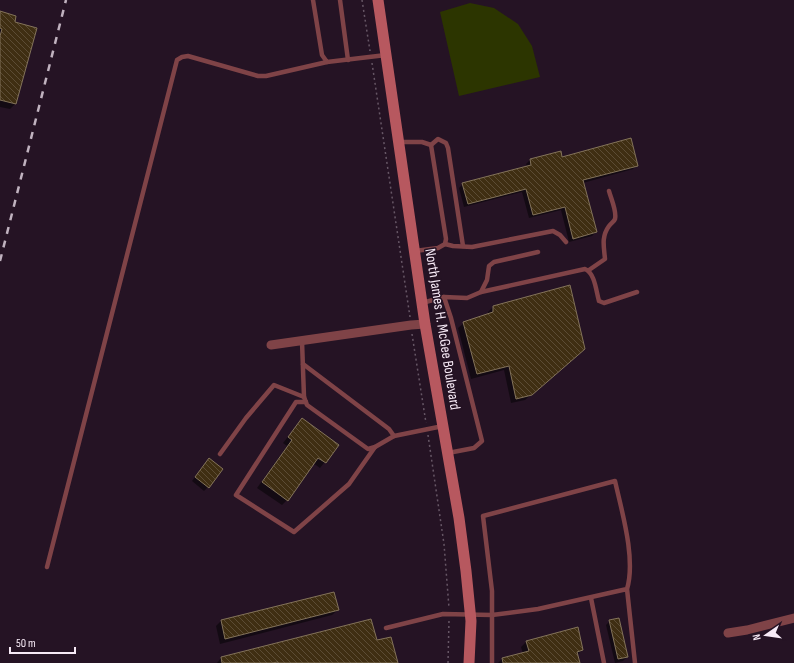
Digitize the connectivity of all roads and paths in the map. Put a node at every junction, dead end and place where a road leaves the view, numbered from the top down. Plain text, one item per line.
1 (313, 0) edge
2 (340, 0) edge
3 (378, 0) edge
4 (386, 55) junction
5 (348, 60) junction
6 (327, 62) junction
7 (400, 142) junction
8 (431, 145) junction
9 (609, 191) dead end
10 (566, 242) dead end
11 (445, 244) junction
12 (462, 246) junction
13 (415, 251) junction
14 (538, 252) dead end
15 (589, 270) junction
16 (481, 292) junction
17 (637, 292) dead end
18 (444, 297) junction
19 (422, 303) junction
20 (426, 324) junction
21 (302, 341) junction
22 (271, 346) dead end
23 (303, 364) junction
24 (305, 400) junction
25 (443, 426) junction
26 (394, 436) junction
27 (375, 447) junction
28 (447, 453) junction
29 (220, 454) dead end
30 (47, 567) dead end
31 (627, 589) junction
32 (591, 598) junction
33 (470, 615) junction
34 (492, 615) junction
35 (794, 618) edge
36 (386, 628) dead end
37 (728, 633) dead end
38 (469, 663) edge
39 (492, 663) edge
40 (604, 663) edge
41 (635, 663) edge

1 - 6 lane
2 - 5 lane
3 - 4 main road, North James H. McGee Boulevard
4 - 5 lane
4 - 7 main road, North James H. McGee Boulevard
5 - 6 lane
6 - 30 lane
7 - 8 lane
7 - 13 main road, North James H. McGee Boulevard
8 - 11 lane
8 - 12 lane
9 - 15 lane
10 - 12 lane
11 - 12 lane
11 - 13 lane
13 - 19 main road, North James H. McGee Boulevard
14 - 16 lane
15 - 16 lane
15 - 17 lane
16 - 18 lane
18 - 19 lane
18 - 28 lane
19 - 20 main road, North James H. McGee Boulevard
20 - 21 street
20 - 25 main road, North James H. McGee Boulevard
21 - 22 street
21 - 23 lane
23 - 24 lane
23 - 26 lane
24 - 27 lane
24 - 27 lane
24 - 29 lane
25 - 26 lane
25 - 28 main road, North James H. McGee Boulevard
26 - 27 lane
28 - 33 main road, North James H. McGee Boulevard
31 - 32 lane
31 - 34 lane
31 - 41 lane
32 - 34 lane
32 - 40 lane
33 - 34 lane
33 - 36 lane
33 - 38 main road, North James H. McGee Boulevard
34 - 39 lane
35 - 37 street

